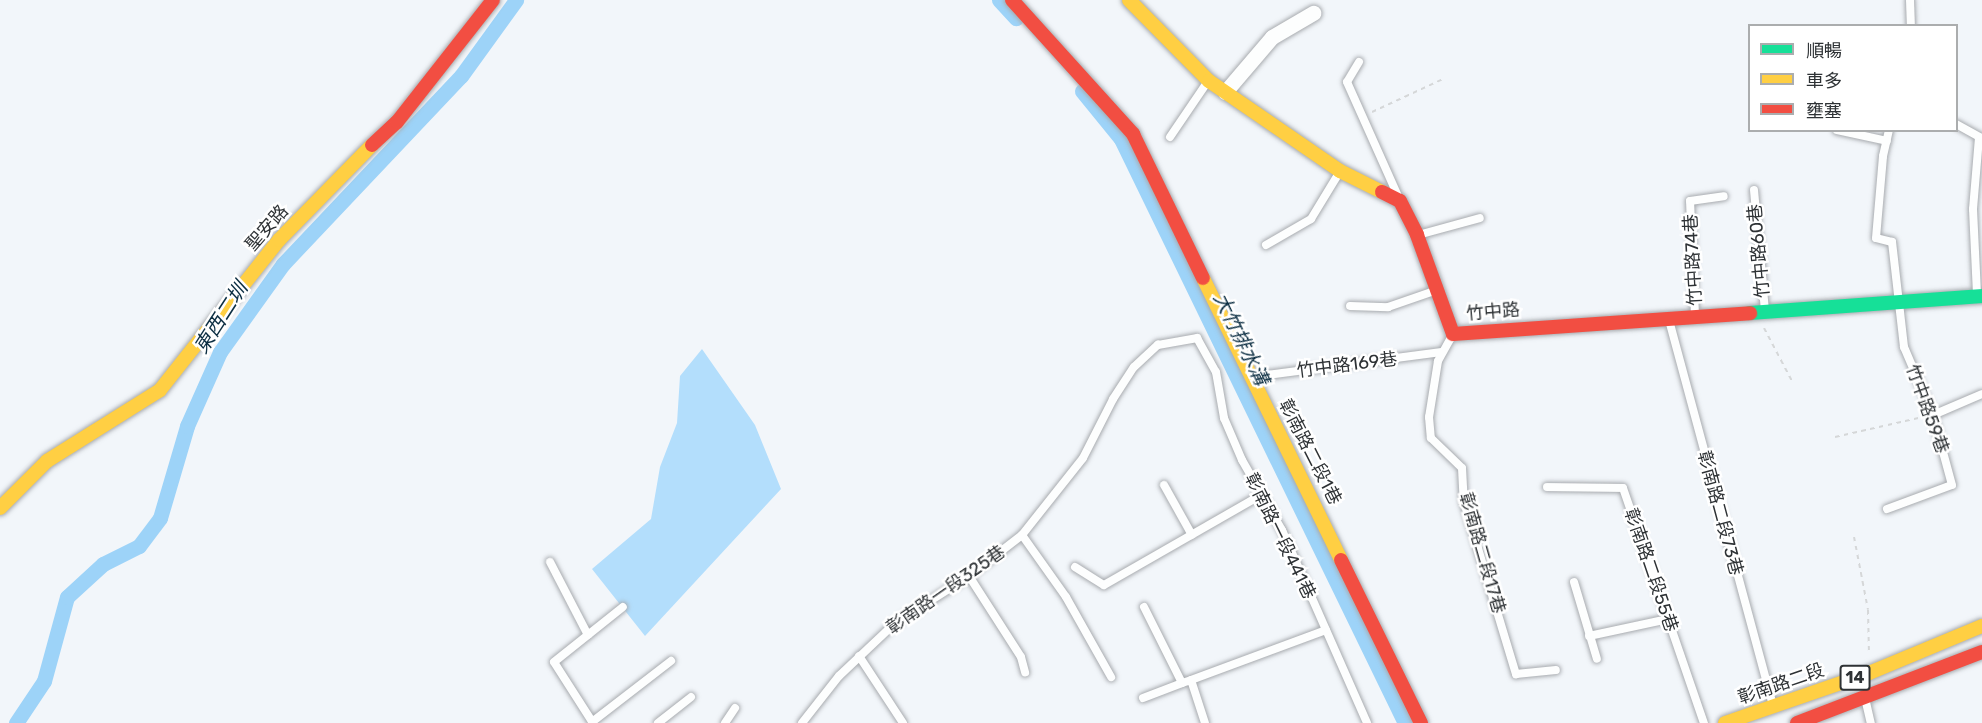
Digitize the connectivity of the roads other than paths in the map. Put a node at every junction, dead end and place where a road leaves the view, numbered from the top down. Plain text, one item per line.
1 (493, 0) edge
2 (1012, 0) edge
3 (1129, 0) edge
4 (1910, 0) edge
5 (1313, 13) dead end
6 (1911, 24) edge
7 (1359, 62) dead end
8 (1209, 81) junction
9 (1225, 92) junction
10 (1958, 125) edge
11 (1846, 132) edge
12 (1889, 132) edge
13 (1170, 137) dead end
14 (1980, 138) edge
15 (1887, 141) junction
16 (1340, 171) junction
17 (1754, 190) dead end
18 (1724, 196) dead end
19 (1400, 201) junction
20 (1480, 218) dead end
21 (1417, 235) junction
22 (1266, 245) dead end
23 (1438, 290) junction
24 (1979, 296) edge
25 (1897, 299) junction
26 (1350, 306) dead end
27 (1760, 313) junction
28 (1695, 317) junction
29 (1668, 319) junction
30 (1453, 334) junction
31 (1204, 345) joint
32 (1441, 352) junction
33 (1252, 376) junction
34 (1982, 394) edge
35 (1933, 415) junction
36 (1164, 485) dead end
37 (1547, 487) dead end
38 (1261, 495) junction
39 (0, 508) edge
40 (1887, 508) dead end
41 (1022, 535) junction
42 (1192, 535) junction
43 (550, 562) dead end
44 (1075, 567) dead end
45 (969, 576) junction
46 (1574, 582) dead end
47 (1144, 606) dead end
48 (623, 607) dead end
49 (1668, 619) junction
50 (1982, 626) edge
51 (1326, 630) junction
52 (588, 635) junction
53 (1589, 636) junction
54 (1982, 652) edge
55 (859, 656) junction
56 (1597, 659) dead end
57 (671, 661) dead end
58 (1556, 670) dead end
59 (1025, 672) dead end
60 (1111, 677) dead end
61 (1191, 680) junction
62 (1182, 683) junction
63 (1864, 697) junction
64 (691, 698) dead end
65 (1143, 698) dead end
66 (1773, 706) junction
67 (735, 708) dead end
68 (592, 723) edge
69 (658, 723) edge
70 (725, 723) edge
71 (802, 723) edge
72 (903, 723) edge
73 (1205, 723) edge
74 (1367, 723) edge
75 (1421, 723) edge
76 (1704, 723) edge
77 (1725, 723) edge
78 (1797, 723) edge
79 (1871, 723) edge

1 - 39 street, 聖安路
2 - 33 street, 彰南路二段1巷
3 - 8 street
4 - 6 lane
5 - 9 street
7 - 19 lane
8 - 9 street
8 - 13 lane
9 - 16 street
10 - 14 lane
11 - 15 lane
12 - 15 lane
14 - 24 lane
15 - 25 lane, 竹中路59巷
16 - 19 street
16 - 22 lane
17 - 27 lane, 竹中路60巷
18 - 28 lane, 竹中路74巷
19 - 21 street, 竹中路
20 - 21 lane
21 - 23 street, 竹中路
23 - 26 lane
23 - 30 street, 竹中路
24 - 25 street, 竹中路
25 - 27 street, 竹中路
25 - 35 lane, 竹中路59巷
27 - 28 street, 竹中路
28 - 29 street, 竹中路
29 - 30 street, 竹中路
29 - 66 lane, 彰南路二段73巷
30 - 32 lane, 彰南路二段17巷
31 - 38 lane, 彰南路一段441巷
31 - 41 lane, 彰南路一段325巷
32 - 33 lane, 竹中路169巷
32 - 58 lane, 彰南路二段17巷
33 - 75 street, 彰南路二段1巷
34 - 35 lane
35 - 40 lane, 竹中路59巷
36 - 42 lane
37 - 49 lane, 彰南路二段55巷
38 - 42 lane
38 - 51 lane, 彰南路一段441巷
41 - 45 lane, 彰南路一段325巷
41 - 60 lane
42 - 44 lane
43 - 52 lane
45 - 55 lane, 彰南路一段325巷
45 - 59 lane
46 - 53 lane
47 - 62 lane
48 - 52 lane
49 - 53 lane
49 - 76 lane, 彰南路二段55巷
50 - 66 street, 彰南路二段 / 14
51 - 61 lane
51 - 74 lane, 彰南路一段441巷
52 - 68 lane
53 - 56 lane
54 - 63 street, 14
55 - 71 lane, 彰南路一段325巷
55 - 72 lane
57 - 68 lane
61 - 62 lane
61 - 73 lane
62 - 65 lane
63 - 78 street, 14
63 - 79 lane
64 - 69 lane
66 - 77 street, 彰南路二段 / 14
67 - 70 lane

